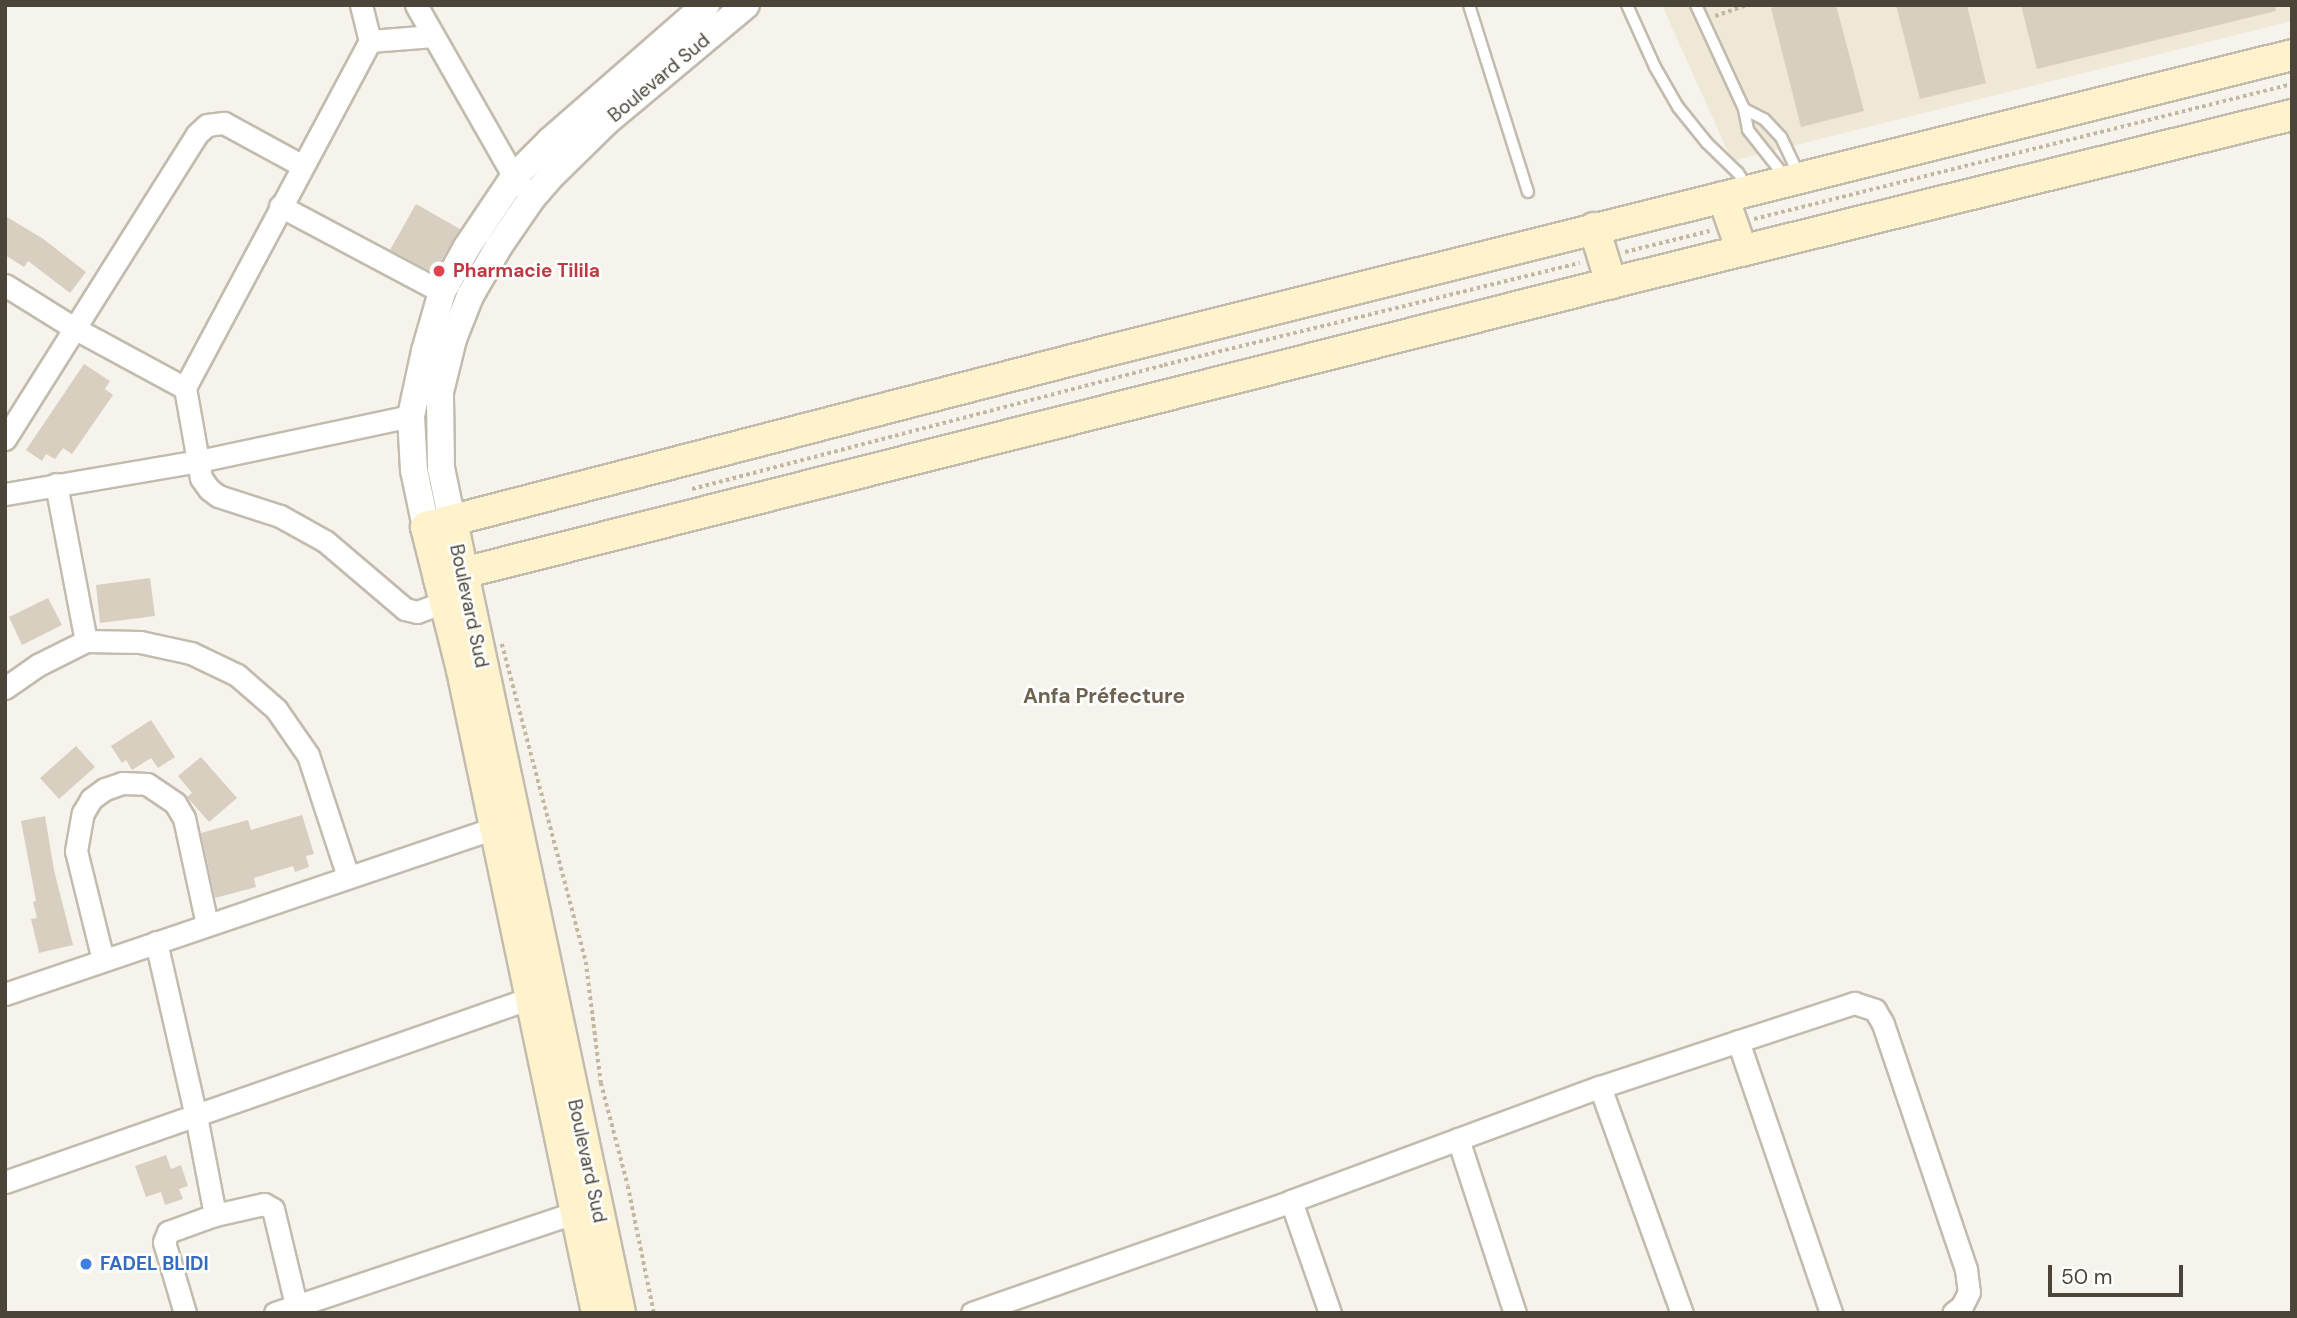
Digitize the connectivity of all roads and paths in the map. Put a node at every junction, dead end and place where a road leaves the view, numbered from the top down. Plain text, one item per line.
1 (361, 5) edge
2 (416, 5) edge
3 (706, 5) edge
4 (746, 5) edge
5 (1469, 5) edge
6 (1627, 5) edge
7 (1696, 5) edge
8 (1747, 5) edge
9 (1703, 19) junction
10 (433, 36) junction
11 (370, 41) junction
12 (2292, 55) edge
13 (2292, 84) edge
14 (1744, 109) junction
15 (2292, 115) edge
16 (301, 165) junction
17 (514, 177) junction
18 (1794, 179) junction
19 (1528, 192) dead end
20 (1736, 193) junction
21 (532, 198) junction
22 (280, 206) junction
23 (1594, 228) junction
24 (1560, 237) junction
25 (1738, 238) junction
26 (1568, 267) junction
27 (1607, 270) junction
28 (5, 285) edge
29 (442, 292) junction
30 (74, 328) junction
31 (185, 388) junction
32 (411, 416) junction
33 (5, 439) edge
34 (200, 461) junction
35 (56, 484) junction
36 (680, 492) dead end
37 (5, 494) edge
38 (439, 524) junction
39 (449, 585) junction
40 (498, 639) dead end
41 (86, 641) junction
42 (5, 688) edge
43 (505, 824) junction
44 (348, 877) junction
45 (207, 924) junction
46 (156, 942) junction
47 (103, 960) junction
48 (5, 994) edge
49 (541, 994) junction
50 (1738, 1041) junction
51 (1600, 1087) junction
52 (197, 1116) junction
53 (1458, 1139) junction
54 (5, 1182) edge
55 (1291, 1201) junction
56 (586, 1208) junction
57 (215, 1215) junction
58 (296, 1305) junction
59 (185, 1313) edge
60 (275, 1313) edge
61 (597, 1313) edge
62 (620, 1313) edge
63 (654, 1313) edge
64 (972, 1313) edge
65 (1330, 1313) edge
66 (1515, 1313) edge
67 (1682, 1313) edge
68 (1831, 1313) edge
69 (1953, 1313) edge

1 - 11 street
2 - 10 street
3 - 17 street, Boulevard Sud
4 - 21 street, Boulevard Sud
5 - 19 lane
6 - 20 lane
7 - 9 lane
8 - 9 path
9 - 14 lane
10 - 11 street
10 - 17 street
11 - 16 street
12 - 18 main road
13 - 25 path
14 - 18 lane
14 - 18 lane
15 - 25 main road
16 - 22 street
16 - 30 street
17 - 21 street
17 - 29 street, Boulevard Sud
18 - 20 main road
20 - 23 main road
20 - 25 main road
21 - 38 street, Boulevard Sud
22 - 29 street
22 - 31 street
23 - 24 main road
23 - 27 main road
24 - 26 path
24 - 38 main road
25 - 27 main road
25 - 27 path
26 - 27 path
26 - 36 path
27 - 39 main road
28 - 30 street
29 - 32 street, Boulevard Sud
30 - 31 street
30 - 33 street
31 - 34 street
32 - 34 street
32 - 38 street, Boulevard Sud
34 - 35 street
34 - 39 street
35 - 37 street
35 - 41 street
38 - 39 main road, Boulevard Sud
39 - 43 main road, Boulevard Sud
40 - 63 path
41 - 42 street
41 - 44 street
43 - 44 street
43 - 49 main road, Boulevard Sud
44 - 45 street
45 - 46 street
45 - 47 street
46 - 47 street
46 - 52 street
47 - 48 street
49 - 52 street
49 - 56 main road, Boulevard Sud
50 - 51 street
50 - 68 street
50 - 69 street
51 - 53 street
51 - 67 street
52 - 54 street
52 - 57 street
53 - 55 street
53 - 66 street
55 - 64 street
55 - 65 street
56 - 58 street
56 - 61 main road, Boulevard Sud
56 - 62 main road, Boulevard Sud
57 - 58 street
57 - 59 street
58 - 60 street

